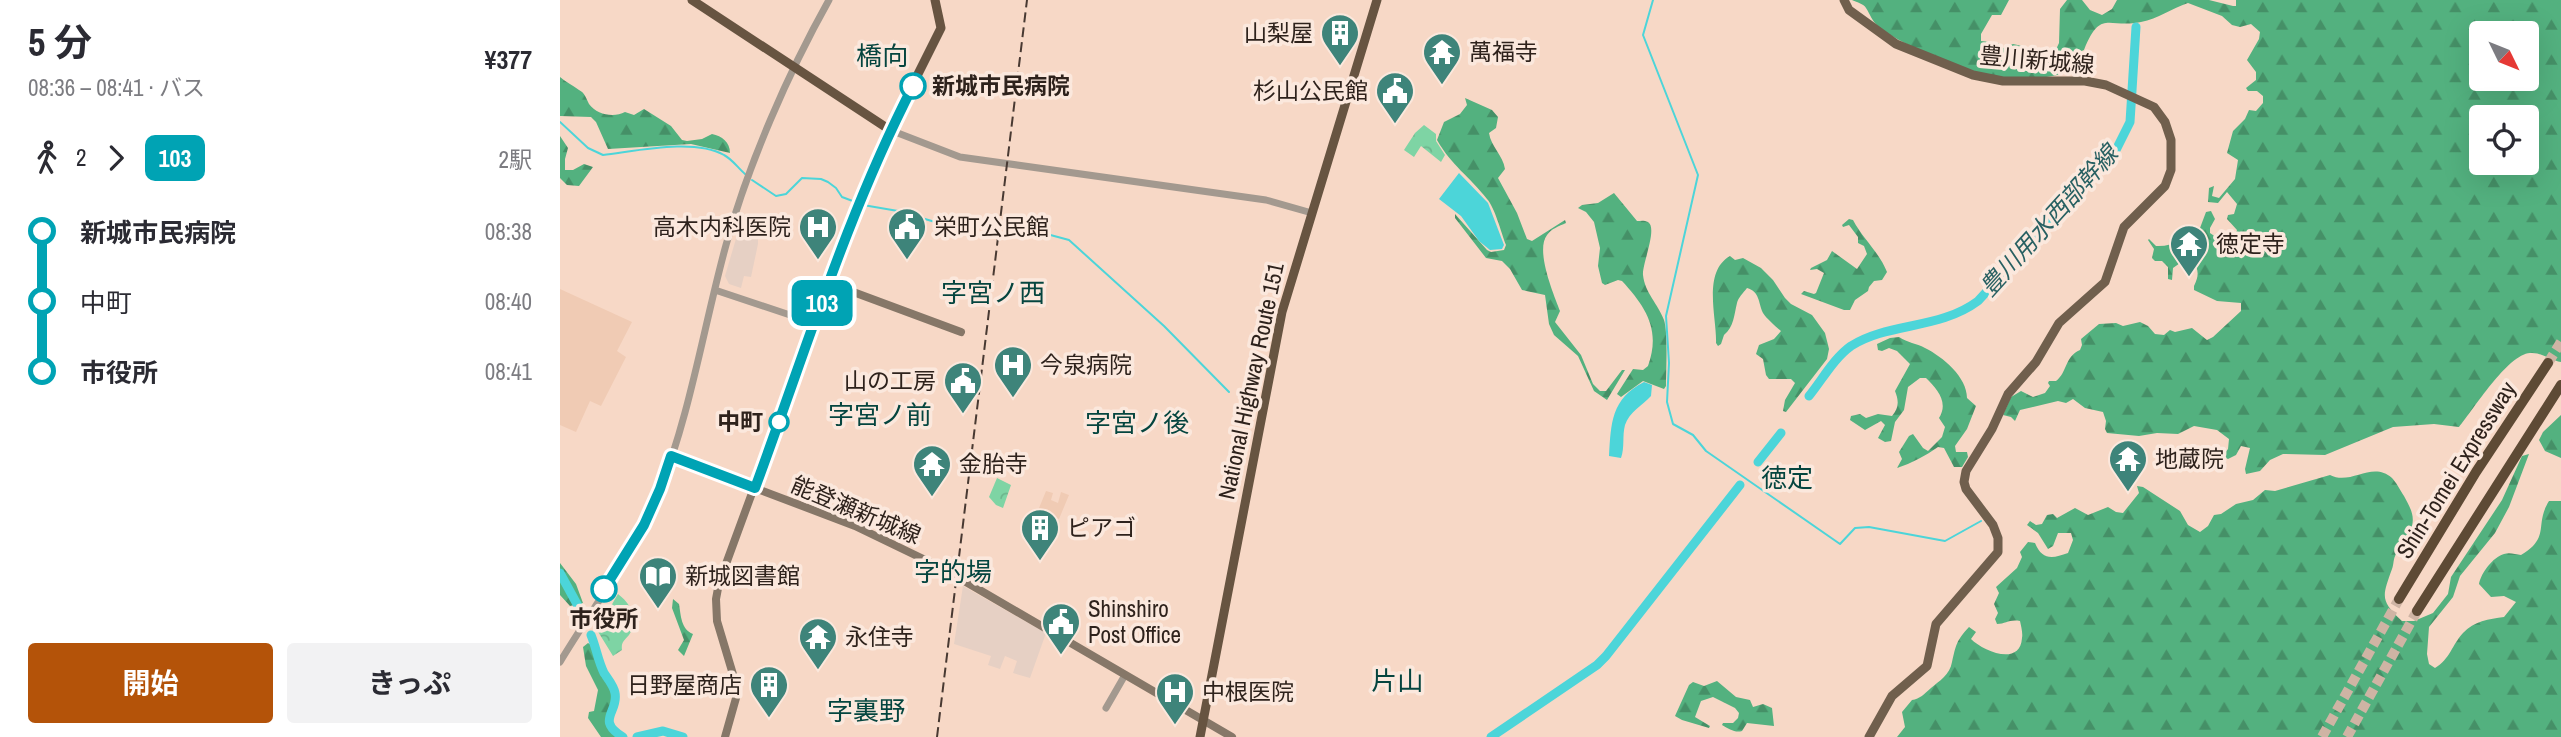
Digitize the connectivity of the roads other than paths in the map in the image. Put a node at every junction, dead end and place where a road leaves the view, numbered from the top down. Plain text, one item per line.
1 (692, 0) edge
2 (829, 0) edge
3 (935, 0) edge
4 (1377, 0) edge
5 (1844, 0) edge
6 (795, 67) junction
7 (890, 130) junction
8 (1312, 214) junction
9 (829, 283) junction
10 (715, 290) junction
11 (814, 323) junction
12 (961, 332) dead end
13 (2548, 363) tunnel mouth
14 (2561, 385) edge
15 (671, 456) junction
16 (755, 488) junction
17 (2399, 599) tunnel mouth
18 (2417, 611) tunnel mouth
19 (560, 662) edge
20 (1125, 675) junction
21 (1105, 708) dead end
22 (1204, 720) junction
23 (725, 737) edge
24 (1200, 737) edge
25 (1232, 737) edge
26 (1869, 737) edge

1 - 6 highway
2 - 6 street
3 - 7 highway
4 - 8 highway, National Highway Route 151
5 - 26 main road, 豊川新城線
6 - 7 highway
6 - 10 street
7 - 8 street
7 - 9 street
8 - 22 highway, National Highway Route 151
9 - 11 main road
9 - 12 main road
10 - 11 street
10 - 15 street
11 - 16 main road
13 - 17 highway, Shin-Tomei Expressway
14 - 18 highway, Shin-Tomei Expressway
15 - 16 street
15 - 19 street
16 - 20 main road, 能登瀬新城線
16 - 23 main road, 能登瀬新城線
20 - 21 street
20 - 22 main road, 能登瀬新城線
22 - 24 highway, National Highway Route 151
22 - 25 main road, 能登瀬新城線

